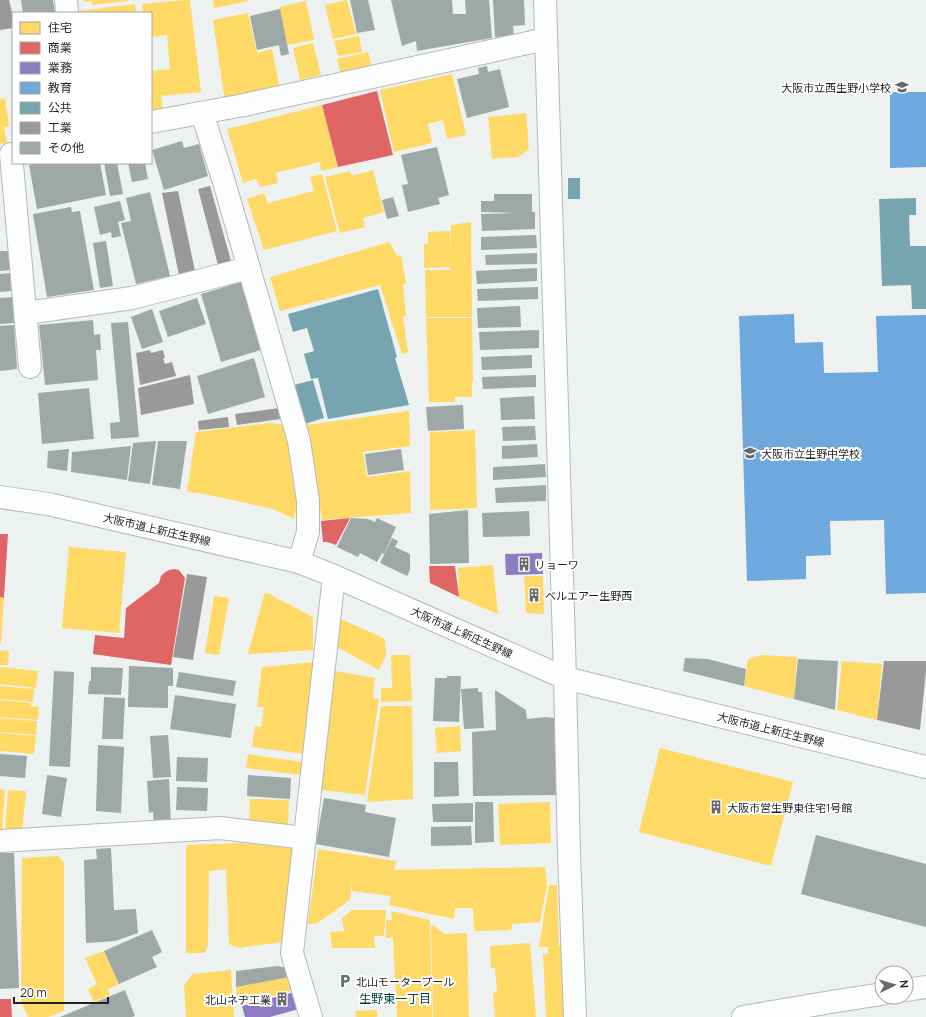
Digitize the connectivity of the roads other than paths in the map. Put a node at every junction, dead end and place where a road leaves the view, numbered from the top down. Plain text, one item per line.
1 (66, 0) edge
2 (545, 0) edge
3 (67, 12) edge
4 (546, 39) junction
5 (202, 113) junction
6 (152, 122) edge
7 (8, 154) edge
8 (249, 268) junction
9 (26, 313) junction
10 (30, 367) dead end
11 (0, 496) edge
12 (299, 562) junction
13 (334, 576) junction
14 (565, 678) junction
15 (926, 767) edge
16 (305, 838) junction
17 (0, 841) edge
18 (926, 988) edge
19 (914, 989) edge
20 (874, 995) edge
21 (311, 1017) edge
22 (575, 1017) edge
23 (743, 1017) edge

1 - 3 street
2 - 4 street
4 - 5 street
4 - 14 street
5 - 6 street
5 - 8 street
7 - 9 street
8 - 9 street
8 - 12 street
9 - 10 street
11 - 12 street, 大阪市道上新庄生野線
12 - 13 street, 大阪市道上新庄生野線
13 - 14 street, 大阪市道上新庄生野線
13 - 16 street
14 - 15 street, 大阪市道上新庄生野線
14 - 22 street
16 - 17 street
16 - 21 street
18 - 19 street
20 - 23 street

